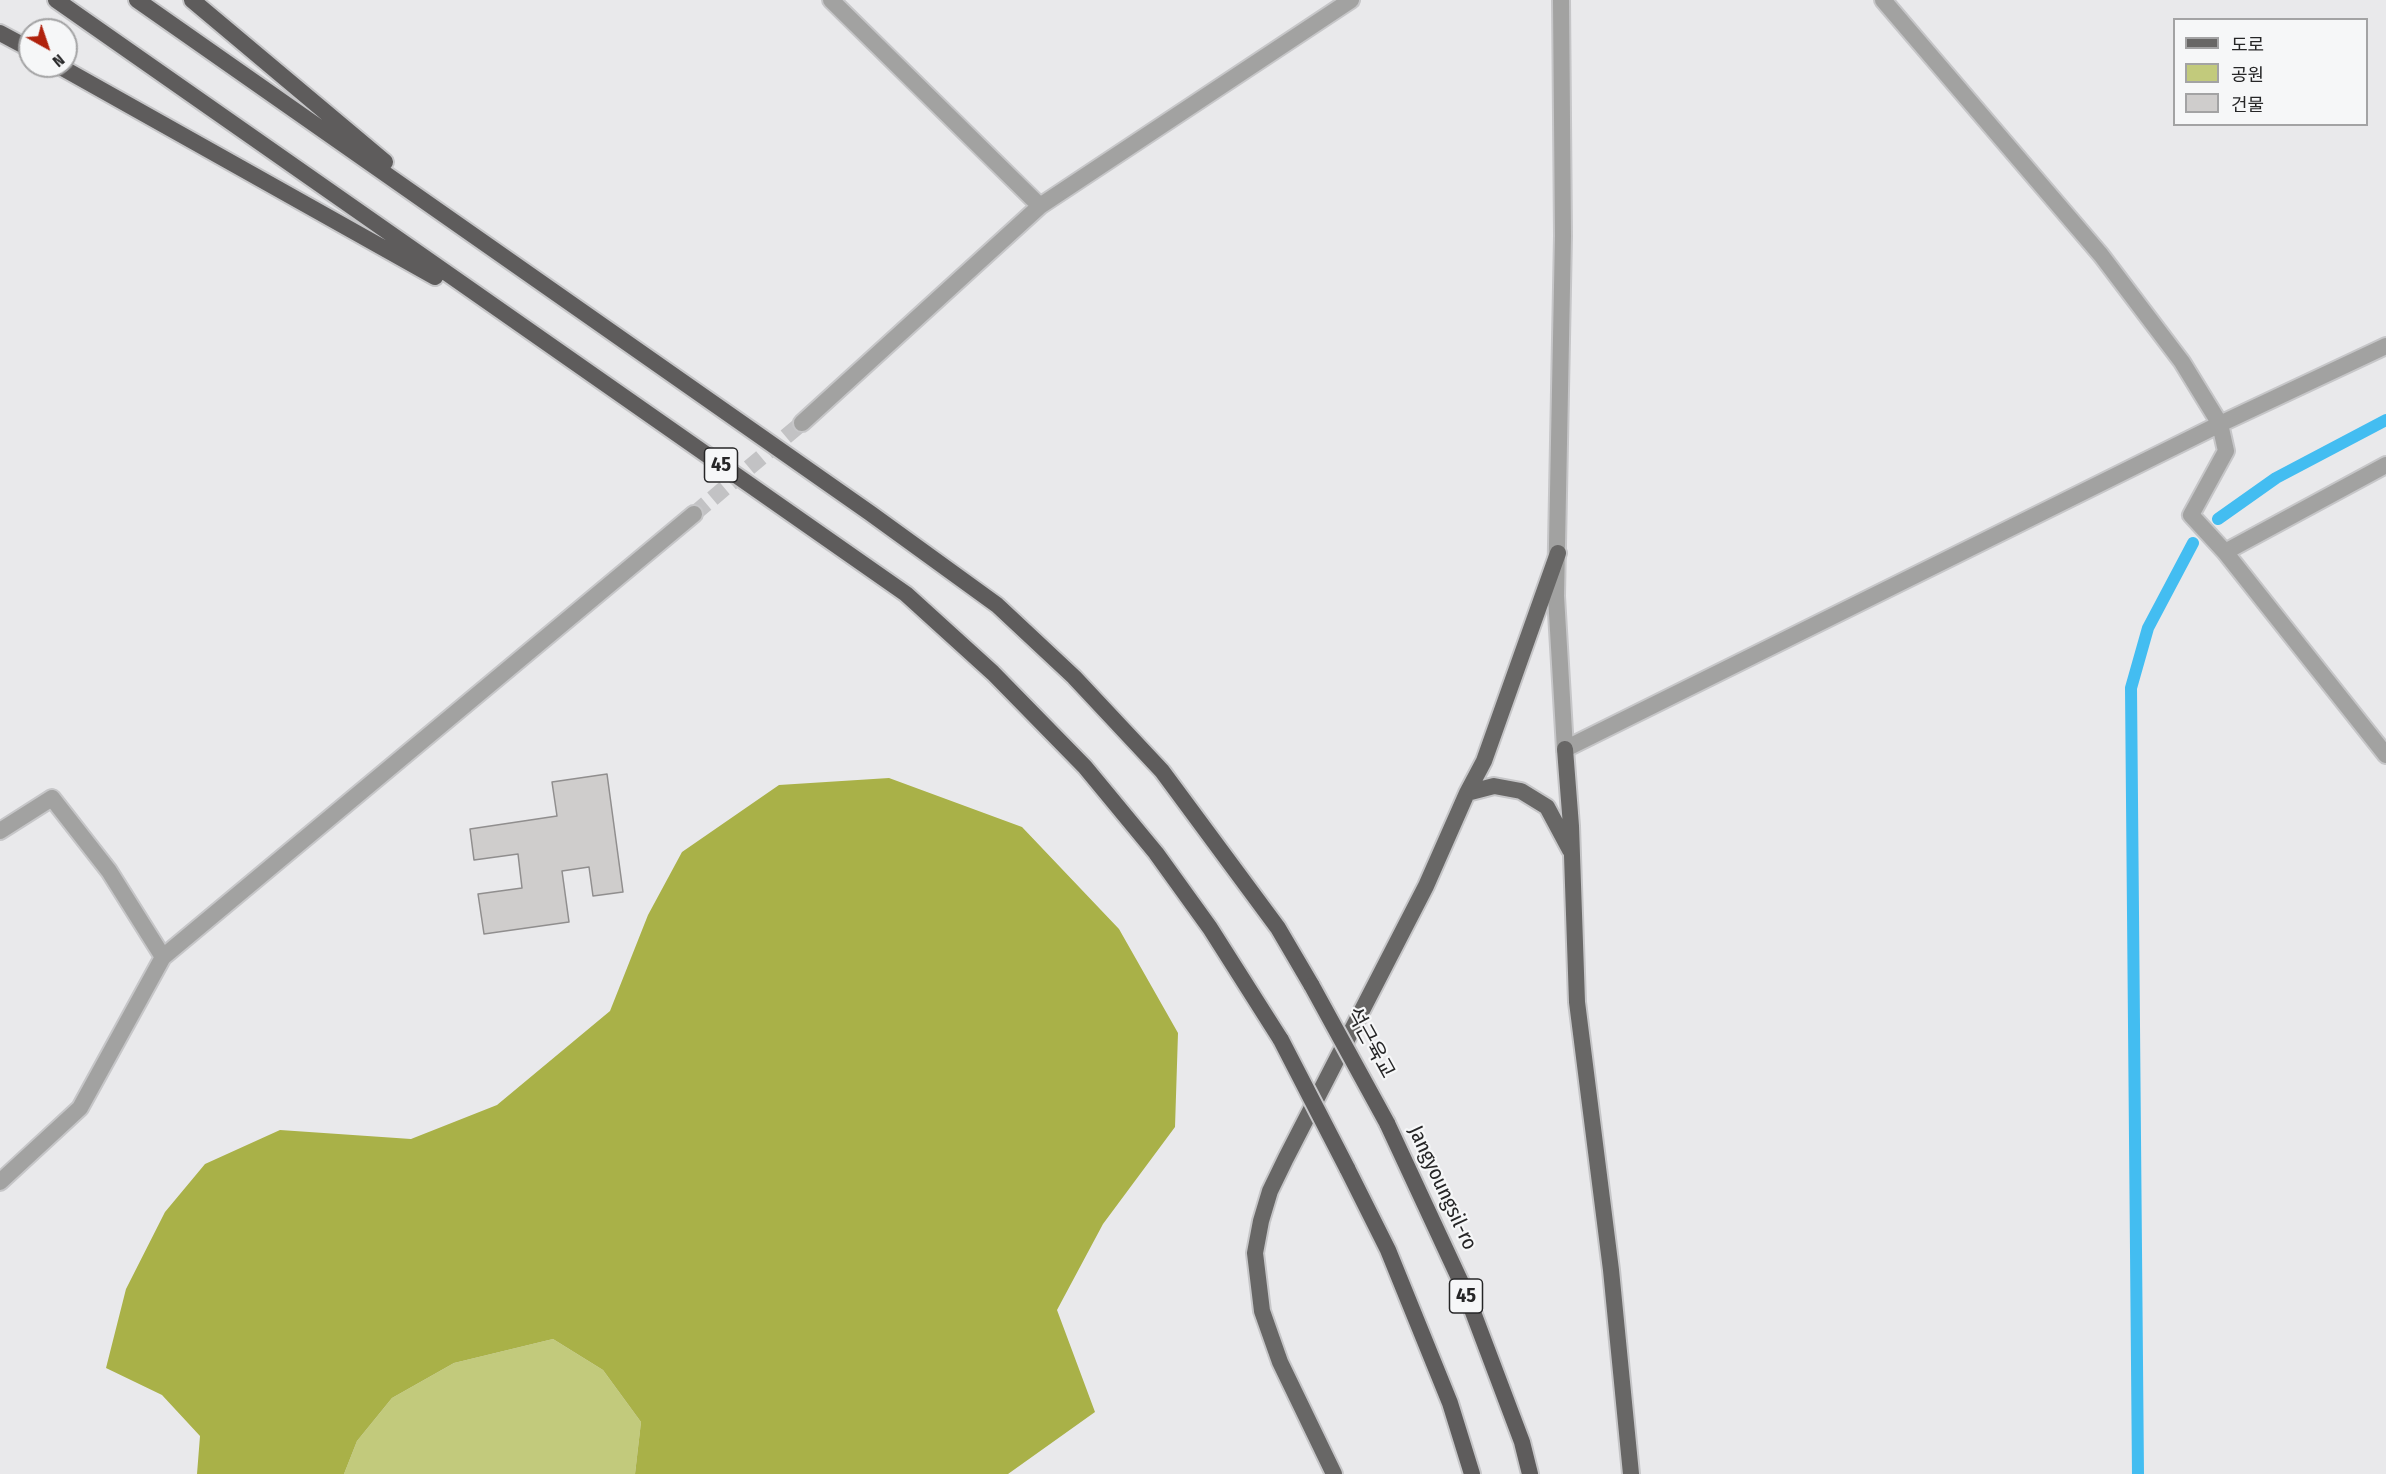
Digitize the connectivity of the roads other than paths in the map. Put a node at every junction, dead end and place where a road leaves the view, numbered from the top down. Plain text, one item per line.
1 (56, 0) edge
2 (137, 0) edge
3 (192, 0) edge
4 (831, 0) edge
5 (1351, 0) edge
6 (1561, 0) edge
7 (1883, 0) edge
8 (0, 33) edge
9 (18, 43) edge
10 (78, 77) edge
11 (1040, 206) junction
12 (469, 232) junction
13 (519, 324) junction
14 (2386, 346) edge
15 (802, 423) tunnel mouth
16 (2220, 424) junction
17 (2386, 465) edge
18 (694, 514) tunnel mouth
19 (2225, 552) junction
20 (1558, 553) junction
21 (1565, 748) junction
22 (2386, 755) edge
23 (1467, 793) junction
24 (0, 831) edge
25 (1572, 853) junction
26 (163, 957) junction
27 (1387, 1123) joint
28 (0, 1182) edge
29 (1334, 1474) edge
30 (1472, 1474) edge
31 (1530, 1474) edge
32 (1631, 1474) edge

1 - 13 highway, 45
2 - 12 highway, 45
3 - 12 highway
4 - 11 street
5 - 11 street
6 - 20 street
7 - 16 street
8 - 9 highway
10 - 13 highway
11 - 15 street
12 - 27 highway, 석근육교 / 45, bridge
13 - 30 highway, 45, bridge
14 - 16 street
16 - 19 street
16 - 21 street
17 - 19 street
18 - 26 street
19 - 22 street
20 - 21 street
20 - 23 main road
21 - 25 main road
23 - 25 main road
23 - 29 main road
24 - 26 street
25 - 32 main road
26 - 28 street
27 - 31 highway, Jangyoungsil-ro / 45

